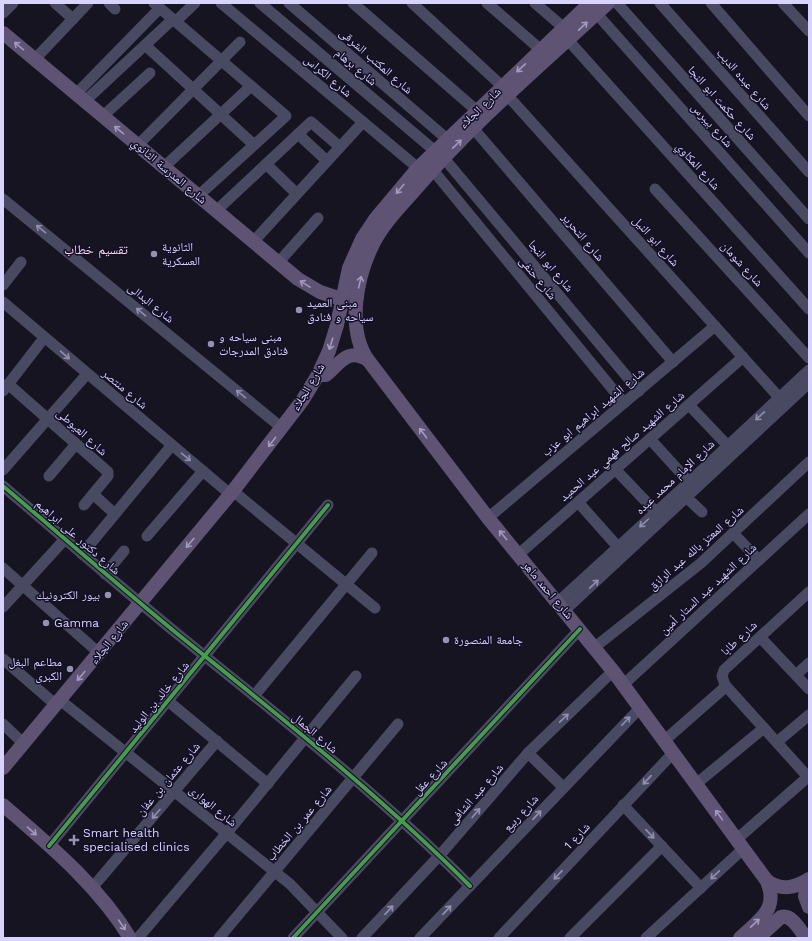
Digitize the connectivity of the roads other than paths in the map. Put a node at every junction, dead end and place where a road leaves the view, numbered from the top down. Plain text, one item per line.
1 (13, 3) edge
2 (55, 3) edge
3 (88, 3) edge
4 (194, 3) edge
5 (221, 3) edge
6 (260, 3) edge
7 (289, 3) edge
8 (353, 3) edge
9 (412, 3) edge
10 (487, 3) edge
11 (535, 3) edge
12 (608, 3) edge
13 (617, 3) edge
14 (660, 3) edge
15 (711, 3) edge
16 (783, 3) edge
17 (157, 5) edge
18 (589, 7) edge
19 (3, 13) edge
20 (73, 19) junction
21 (174, 20) junction
22 (809, 31) edge
23 (3, 33) edge
24 (566, 34) junction
25 (240, 42) dead end
26 (145, 45) junction
27 (541, 50) junction
28 (35, 60) junction
29 (222, 61) junction
30 (150, 73) dead end
31 (251, 86) junction
32 (193, 89) junction
33 (505, 91) junction
34 (80, 98) junction
35 (476, 110) junction
36 (221, 114) junction
37 (809, 114) edge
38 (102, 116) junction
39 (363, 122) junction
40 (473, 128) junction
41 (298, 134) junction
42 (447, 139) junction
43 (138, 145) junction
44 (254, 145) junction
45 (340, 147) junction
46 (439, 154) junction
47 (328, 161) junction
48 (266, 164) junction
49 (164, 167) junction
50 (418, 168) junction
51 (432, 169) junction
52 (809, 172) edge
53 (655, 188) dead end
54 (297, 194) junction
55 (198, 196) junction
56 (3, 199) edge
57 (216, 211) junction
58 (318, 218) dead end
59 (809, 219) edge
60 (253, 242) junction
61 (368, 242) junction
62 (809, 253) edge
63 (21, 262) dead end
64 (278, 263) junction
65 (3, 285) edge
66 (341, 299) junction
67 (3, 302) edge
68 (809, 309) edge
69 (715, 326) junction
70 (359, 335) joint
71 (44, 338) junction
72 (743, 357) junction
73 (809, 358) edge
74 (368, 360) junction
75 (672, 362) junction
76 (809, 370) edge
77 (87, 374) junction
78 (318, 375) junction
79 (809, 382) edge
80 (5, 388) edge
81 (639, 391) junction
82 (782, 401) junction
83 (624, 404) junction
84 (689, 405) junction
85 (48, 419) junction
86 (282, 428) junction
87 (650, 439) junction
88 (76, 444) junction
89 (172, 446) junction
90 (728, 446) junction
91 (809, 462) edge
92 (615, 469) junction
93 (3, 470) edge
94 (203, 471) junction
95 (49, 476) dead end
96 (690, 482) junction
97 (3, 486) edge
98 (232, 493) junction
99 (93, 494) junction
100 (686, 497) junction
101 (578, 502) junction
102 (84, 504) dead end
103 (328, 505) dead end
104 (656, 512) junction
105 (702, 512) dead end
106 (115, 514) junction
107 (809, 514) edge
108 (488, 518) junction
109 (733, 533) junction
110 (147, 536) dead end
111 (65, 539) junction
112 (297, 544) junction
113 (618, 547) junction
114 (124, 551) dead end
115 (372, 553) dead end
116 (82, 554) junction
117 (519, 554) junction
118 (759, 560) junction
119 (3, 568) edge
120 (105, 574) junction
121 (346, 584) junction
122 (22, 585) junction
123 (807, 597) edge
124 (140, 604) junction
125 (562, 606) junction
126 (3, 607) edge
127 (375, 608) dead end
128 (580, 629) junction
129 (760, 637) junction
130 (595, 647) junction
131 (100, 653) junction
132 (205, 656) junction
133 (3, 659) edge
134 (809, 663) edge
135 (613, 671) junction
136 (796, 675) junction
137 (356, 676) dead end
138 (624, 684) junction
139 (725, 685) junction
140 (809, 688) edge
141 (254, 696) junction
142 (168, 701) junction
143 (58, 703) junction
144 (641, 707) junction
145 (809, 715) edge
146 (3, 724) edge
147 (398, 724) dead end
148 (764, 728) junction
149 (305, 738) junction
150 (216, 742) junction
151 (777, 742) junction
152 (24, 744) junction
153 (670, 746) junction
154 (126, 753) junction
155 (528, 753) junction
156 (3, 768) edge
157 (353, 778) junction
158 (807, 781) edge
159 (268, 784) junction
160 (696, 784) junction
161 (563, 787) junction
162 (175, 792) junction
163 (3, 805) edge
164 (623, 805) junction
165 (402, 821) junction
166 (226, 834) junction
167 (740, 844) junction
168 (49, 846) junction
169 (662, 846) junction
170 (440, 855) junction
171 (275, 871) junction
172 (809, 880) edge
173 (767, 881) junction
174 (470, 886) junction
175 (92, 888) junction
176 (701, 888) junction
177 (809, 907) edge
178 (318, 912) junction
179 (130, 938) edge
180 (138, 938) edge
181 (219, 938) edge
182 (293, 938) edge
183 (342, 938) edge
184 (362, 938) edge
185 (420, 938) edge
186 (499, 938) edge
187 (570, 938) edge
188 (646, 938) edge
189 (740, 938) edge
190 (758, 938) edge
191 (806, 938) edge

1 - 19 street
2 - 20 street
3 - 20 street
4 - 21 street
5 - 39 street, شارع الكراس
6 - 46 street, شارع برهام
7 - 42 street, شارع المكتب الشرقى
8 - 35 street
9 - 33 street, شارع ابو النيل
10 - 27 street
11 - 24 street, شارع المكاوي
12 - 18 main road, شارع الجلاء
13 - 59 street, شارع حكمت ابو النجا
14 - 52 street, شارع عبده الديب
15 - 37 street
16 - 22 street
17 - 21 street
17 - 34 street
18 - 24 main road, شارع الجلاء
18 - 62 street, شارع بيبرس
20 - 28 street
21 - 26 street
21 - 29 street
28 -> 23 main road, شارع المدرسة الثانوي
24 - 27 main road, شارع الجلاء
24 - 33 main road, شارع الجلاء
24 - 68 street, شارع المكاوي
25 - 29 street
26 - 32 street
26 - 34 street
27 -> 33 main road, شارع الجلاء
28 - 34 main road, شارع المدرسة الثانوي
29 - 31 street
29 - 32 street
30 - 38 street
31 - 36 street
31 - 44 street
32 - 36 street
32 - 43 street
33 - 35 main road, شارع الجلاء
33 - 40 main road, شارع الجلاء
33 - 69 street, شارع ابو النيل
34 - 38 main road, شارع المدرسة الثانوي
35 - 42 main road, شارع الجلاء
36 - 44 street
36 - 49 street
43 -> 38 main road, شارع المدرسة الثانوي
39 - 45 street
39 - 50 street, شارع الكراس
46 -> 40 main road, شارع الجلاء
40 - 75 street, شارع التحرير
41 - 45 street
41 - 47 street
41 - 48 street
42 - 46 main road, شارع الجلاء
43 - 49 main road, شارع المدرسة الثانوي
44 - 55 street
45 - 47 street
46 - 50 main road, شارع الجلاء
46 - 51 main road, شارع الجلاء
46 - 81 street, شارع ابو النجا
47 - 54 street
48 - 54 street
48 - 57 street
49 - 55 main road, شارع المدرسة الثانوي
50 -> 61 main road, شارع الجلاء
51 - 61 main road, شارع الجلاء
51 - 83 street, شارع حنفى
53 - 73 street, شارع شومان
54 - 60 street
55 - 57 main road, شارع المدرسة الثانوي
86 -> 56 street, شارع البدالى
57 - 60 main road, شارع المدرسة الثانوي
58 - 64 street
60 - 64 main road, شارع المدرسة الثانوي
61 - 66 main road, شارع الجلاء
70 -> 61 main road, شارع الجلاء
63 - 65 street
66 -> 64 main road, شارع المدرسة الثانوي
66 -> 78 main road, شارع الجلاء
67 - 71 street, شارع منتصر
69 - 72 street, شارع ابو النيل
69 - 75 street, شارع الشهيد ابراهيم ابو عزب
70 - 74 main road, شارع احمد ماهر
71 -> 77 street, شارع منتصر
71 - 80 street
72 - 82 street, شارع ابو النيل
72 - 84 street, شارع الشهيد صالح فهمي عبد الحميد
74 - 78 main road
108 -> 74 main road, شارع احمد ماهر
75 - 81 street, شارع الشهيد ابراهيم ابو عزب
76 - 82 street, شارع الإمام محمد عبده
77 - 85 street
77 - 89 street, شارع منتصر
78 - 86 main road, شارع الجلاء
79 - 82 street, شارع الإمام محمد عبده
80 - 85 street, شارع العيوطى
81 - 83 street, شارع الشهيد ابراهيم ابو عزب
82 -> 90 street, شارع الإمام محمد عبده
82 - 100 street, شارع الإمام محمد عبده
83 - 108 street, شارع الشهيد ابراهيم ابو عزب
84 - 87 street, شارع الشهيد صالح فهمي عبد الحميد
84 - 90 street
85 - 88 street, شارع العيوطى
85 - 93 street
86 -> 98 main road, شارع الجلاء
87 - 92 street, شارع الشهيد صالح فهمي عبد الحميد
87 - 96 street
88 - 95 street
88 - 99 street, شارع العيوطى
89 -> 94 street, شارع منتصر
89 - 106 street
90 - 96 street, شارع الإمام محمد عبده
91 - 109 street, شارع المعتز بالله عبد الرازق
92 - 101 street, شارع الشهيد صالح فهمي عبد الحميد
92 - 104 street
94 - 98 street, شارع منتصر
94 - 110 street
96 - 104 street, شارع الإمام محمد عبده
97 - 111 street, شارع دكتور على ابراهيم
98 - 112 street, شارع منتصر
98 -> 124 main road, شارع الجلاء
99 - 102 street, شارع العيوطى
99 - 106 street
100 - 105 street
125 -> 100 street, شارع الإمام محمد عبده
101 - 113 street
101 - 117 street, شارع الشهيد صالح فهمي عبد الحميد
103 - 112 street, شارع خالد بن الوليد
104 -> 113 street, شارع الإمام محمد عبده
106 - 116 street
107 - 118 street, شارع الشهيد عبد الستار أمين
117 -> 108 main road, شارع احمد ماهر
109 - 118 street
109 - 130 street, شارع المعتز بالله عبد الرازق
111 - 116 street, شارع دكتور على ابراهيم
111 - 122 street
112 - 121 street, شارع منتصر
112 - 132 street, شارع خالد بن الوليد
113 - 125 street, شارع الإمام محمد عبده
114 - 120 street
115 - 121 street
116 - 120 street, شارع دكتور على ابراهيم
117 - 125 main road, شارع احمد ماهر
118 - 138 street, شارع الشهيد عبد الستار أمين
119 - 122 street
120 - 124 street, شارع دكتور على ابراهيم
121 - 127 street, شارع منتصر
121 - 141 street
122 - 126 street
122 - 131 street
123 - 129 street, شارع طابا
124 - 131 main road, شارع الجلاء
124 - 132 street, شارع الجمال
125 - 128 main road, شارع احمد ماهر
128 - 130 main road, شارع احمد ماهر
128 - 165 street, شارع عقل
129 - 136 street
129 - 139 street, شارع طابا
130 - 135 main road, شارع احمد ماهر
131 -> 143 main road, شارع الجلاء
132 - 141 street, شارع الجمال
132 - 142 street, شارع خالد بن الوليد
133 - 143 street, شارع الهوارى
134 - 136 street
135 - 138 main road, شارع احمد ماهر
155 -> 135 street, شارع عبد الشافى
136 - 140 street
137 - 149 street
138 - 144 main road, شارع احمد ماهر
139 - 148 street
139 - 153 street
141 - 149 street, شارع الجمال
142 - 150 street
142 - 154 street, شارع خالد بن الوليد
143 - 152 main road, شارع الجلاء
143 - 154 street, شارع الهوارى
144 - 153 main road, شارع احمد ماهر
161 -> 144 street, شارع ربيع
145 - 151 street
146 - 152 street
147 - 157 street, شارع عمر بن الخطاب
148 - 151 street
148 - 160 street
149 - 157 street, شارع الجمال
149 - 159 street
150 - 159 street
150 - 162 street, شارع عثمان بن عفان
151 - 158 street
152 - 156 main road, شارع الجلاء
153 - 160 main road, شارع احمد ماهر
153 -> 164 street, شارع 1
154 - 162 street, شارع الهوارى
154 - 168 street, شارع خالد بن الوليد
155 - 161 street
170 -> 155 street, شارع عبد الشافى
157 - 165 street, شارع الجمال
157 - 171 street, شارع عمر بن الخطاب
158 - 167 street
159 - 166 street
167 -> 160 main road, شارع احمد ماهر
174 -> 161 street, شارع ربيع
162 - 166 street, شارع الهوارى
162 -> 175 street, شارع عثمان بن عفان
163 -> 168 main road
164 -> 169 street
164 -> 186 street, شارع 1
165 - 170 street, شارع الجمال
165 - 178 street, شارع عقل
166 - 171 street, شارع الهوارى
166 - 180 street
167 - 173 main road, شارع احمد ماهر
167 -> 176 street
168 - 175 main road
169 - 176 street
169 - 187 street
170 - 174 street, شارع الجمال
184 -> 170 street, شارع عبد الشافى
171 - 178 street, شارع الهوارى
171 - 181 street, شارع عمر بن الخطاب
172 - 173 main road
172 - 177 main road
189 -> 173 main road, شارع احمد ماهر
185 -> 174 street, شارع ربيع
175 -> 179 main road
176 - 188 street
178 - 182 street, شارع عقل
178 - 183 street, شارع الهوارى
190 - 191 main road

